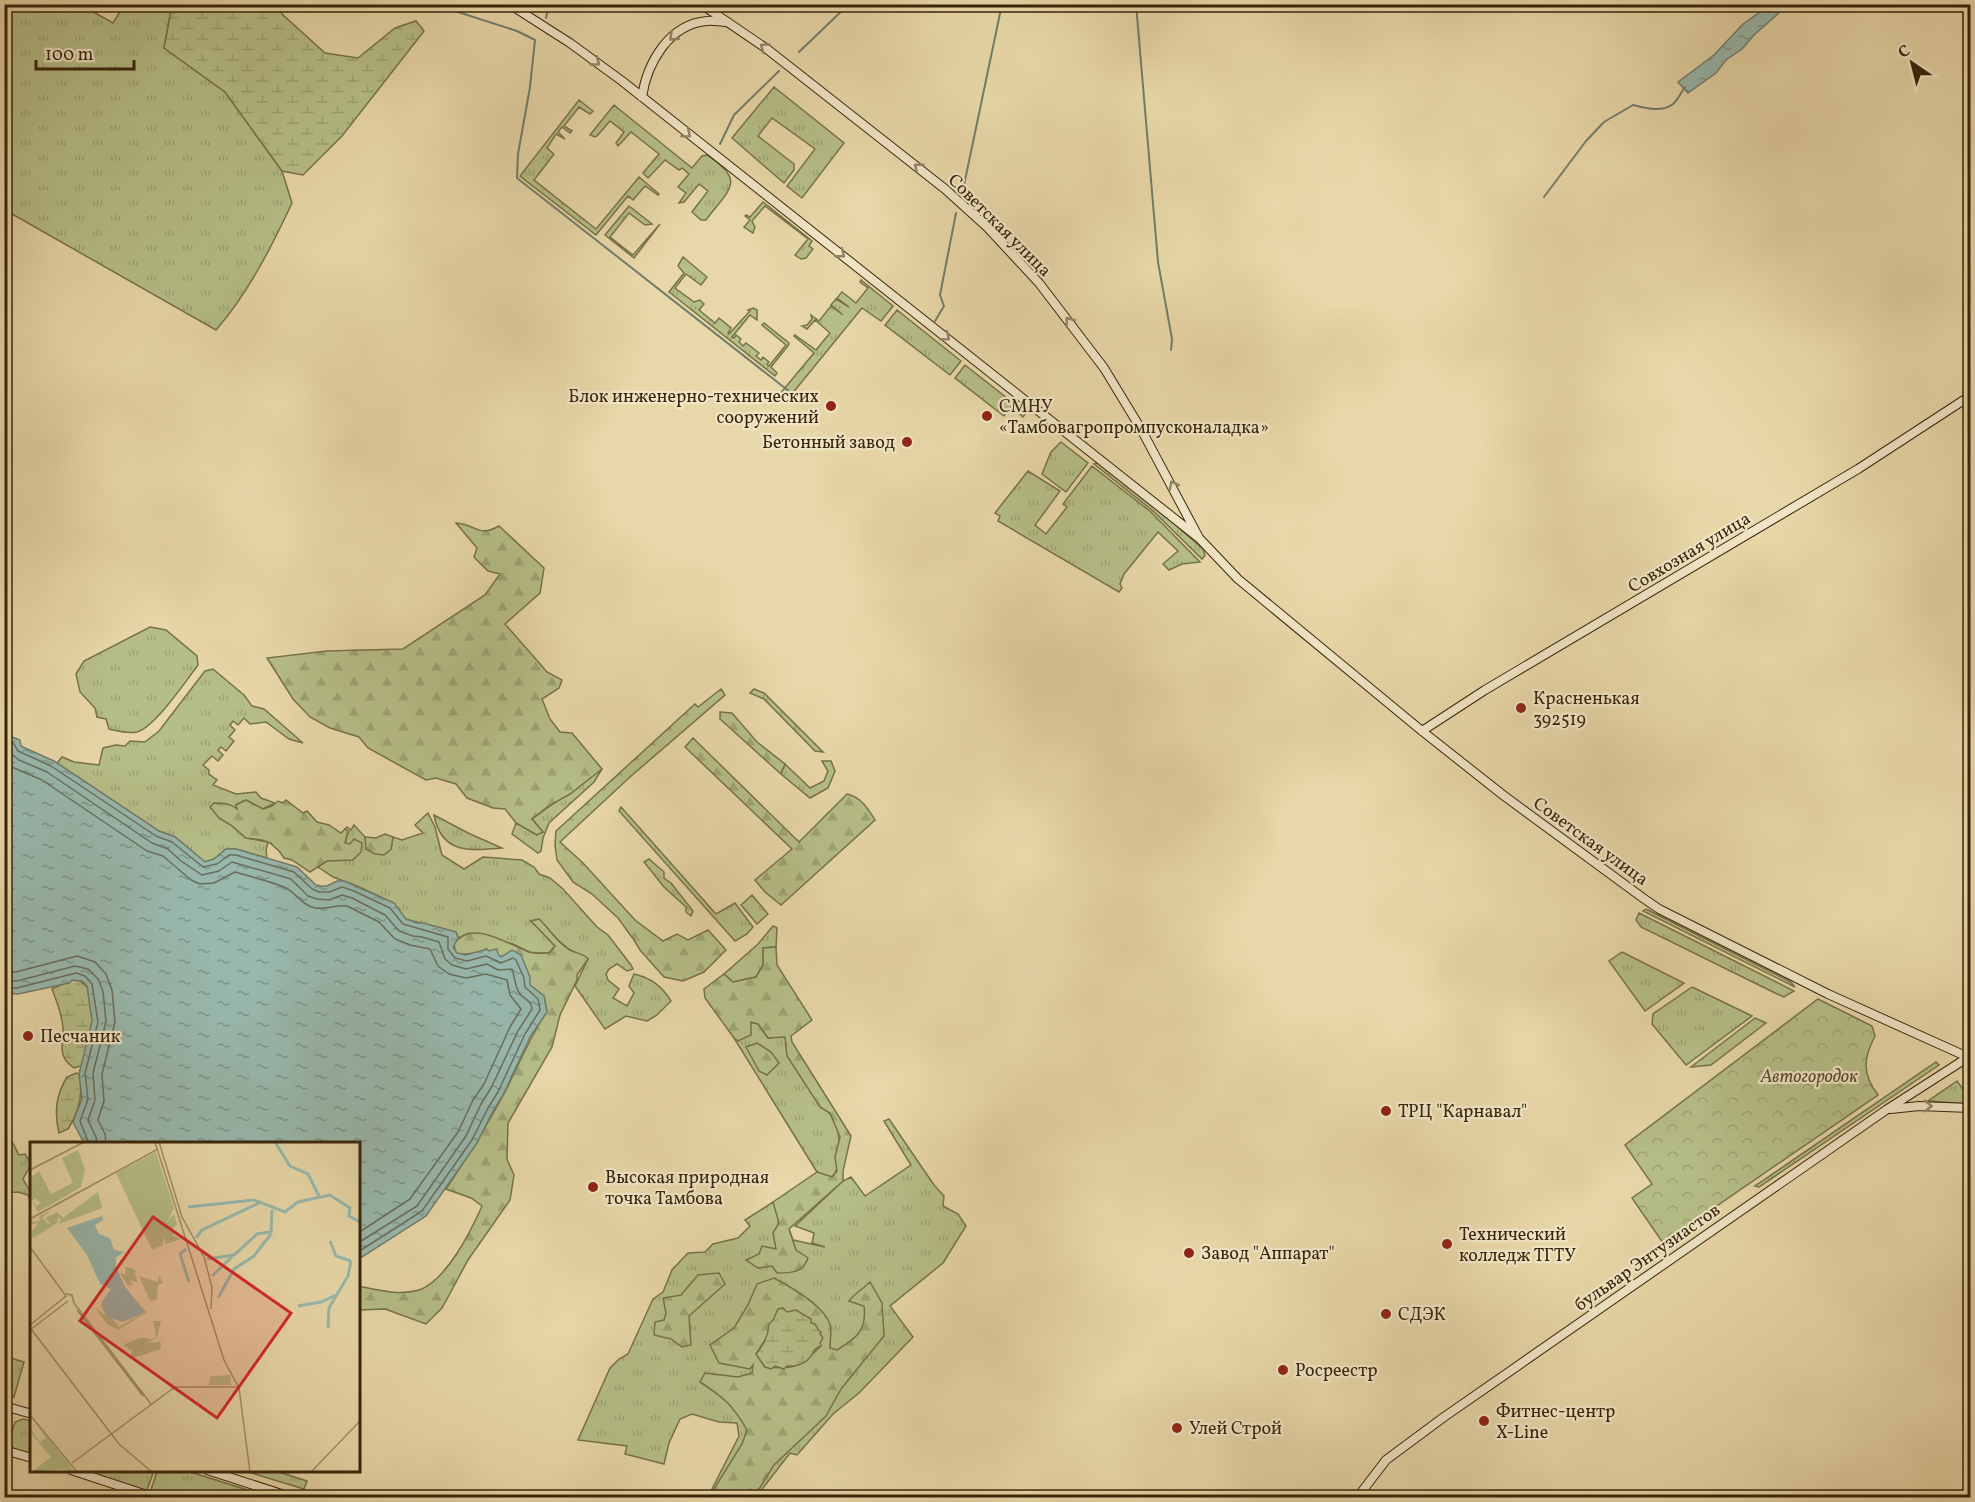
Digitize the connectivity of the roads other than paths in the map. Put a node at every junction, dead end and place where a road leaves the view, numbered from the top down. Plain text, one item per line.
1 (509, 4) edge
2 (701, 4) edge
3 (727, 22) junction
4 (642, 97) junction
5 (1971, 396) edge
6 (1199, 538) junction
7 (1422, 731) junction
8 (1970, 1057) edge
9 (1971, 1108) edge
10 (1886, 1110) junction
11 (4, 1406) edge
12 (30, 1413) edge
13 (4, 1449) edge
14 (30, 1457) edge
15 (77, 1472) edge
16 (213, 1472) edge
17 (156, 1497) edge
18 (294, 1497) edge
19 (1357, 1497) edge

1 -> 4 main road
2 - 3 main road, Советская улица
3 -> 4 main road
6 -> 3 main road, Советская улица
4 -> 6 main road
5 - 7 main road, Совхозная улица
6 - 7 main road, Советская улица
7 - 8 main road, Советская улица
8 - 10 main road, бульвар Энтузиастов
10 -> 9 main road
10 - 19 main road, бульвар Энтузиастов
11 - 12 main road
13 - 14 main road
15 - 17 main road
16 - 18 main road

